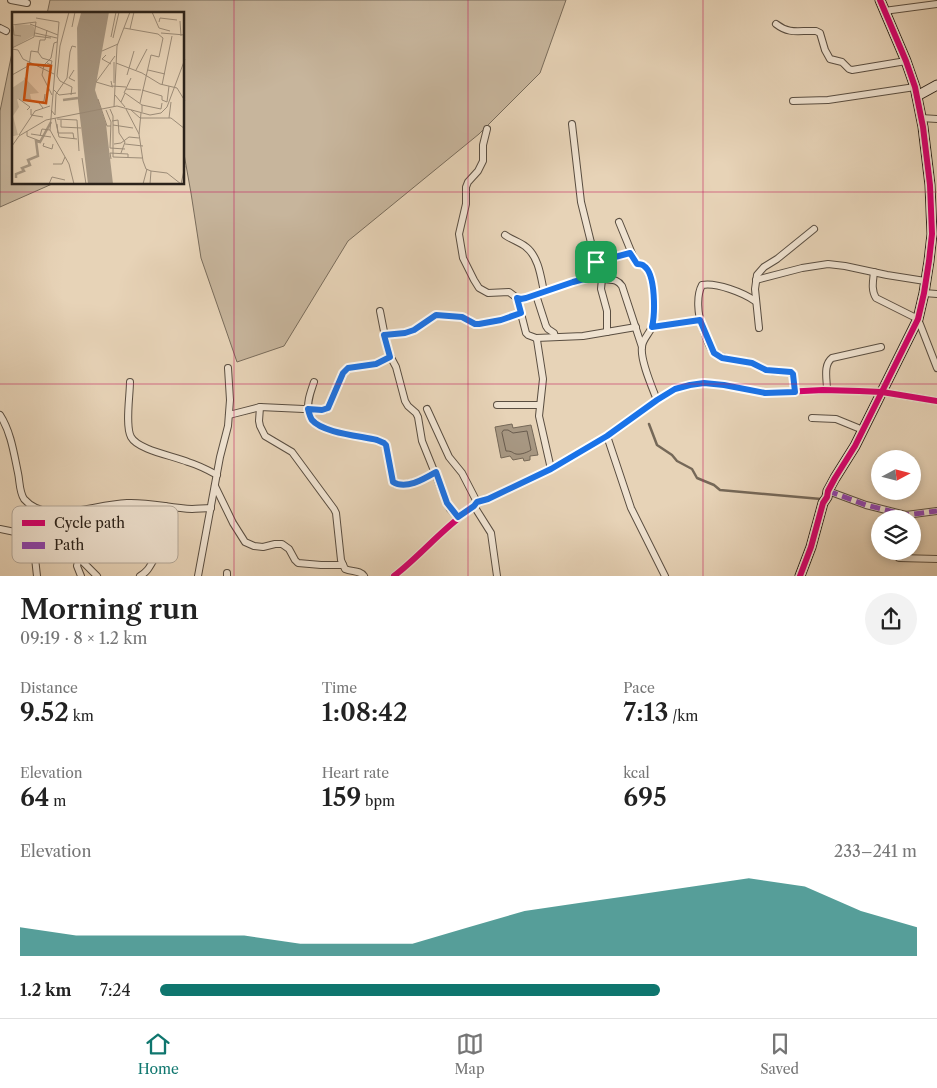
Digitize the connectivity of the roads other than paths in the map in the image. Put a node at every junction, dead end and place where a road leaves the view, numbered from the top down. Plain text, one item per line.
1 (11, 0) edge
2 (880, 0) edge
3 (27, 4) dead end
4 (937, 4) edge
5 (884, 11) junction
6 (776, 24) dead end
7 (906, 61) junction
8 (937, 86) edge
9 (916, 92) junction
10 (793, 101) dead end
11 (922, 118) junction
12 (937, 119) edge
13 (572, 124) dead end
14 (487, 129) dead end
15 (619, 222) dead end
16 (814, 229) dead end
17 (505, 235) dead end
18 (630, 253) junction
19 (596, 262) junction
20 (874, 272) junction
21 (601, 277) junction
22 (756, 280) junction
23 (925, 281) junction
24 (544, 292) junction
25 (924, 293) junction
26 (536, 294) junction
27 (937, 294) edge
28 (517, 298) junction
29 (755, 301) junction
30 (380, 311) dead end
31 (521, 313) junction
32 (918, 319) junction
33 (700, 320) junction
34 (636, 327) junction
35 (652, 327) junction
36 (758, 328) dead end
37 (607, 332) junction
38 (384, 335) junction
39 (555, 337) junction
40 (536, 338) junction
41 (642, 347) junction
42 (881, 347) dead end
43 (390, 357) junction
44 (228, 368) dead end
45 (937, 368) edge
46 (130, 382) dead end
47 (314, 382) dead end
48 (827, 390) junction
49 (795, 392) junction
50 (882, 392) junction
51 (657, 400) junction
52 (937, 401) edge
53 (497, 405) dead end
54 (540, 405) junction
55 (260, 406) junction
56 (308, 409) junction
57 (427, 409) dead end
58 (0, 415) edge
59 (229, 415) junction
60 (812, 418) dead end
61 (864, 430) junction
62 (607, 436) junction
63 (551, 469) junction
64 (436, 472) junction
65 (217, 475) junction
66 (215, 486) junction
67 (828, 491) junction
68 (476, 504) junction
69 (33, 506) edge
70 (105, 506) edge
71 (165, 506) edge
72 (178, 507) edge
73 (211, 508) junction
74 (937, 511) edge
75 (458, 517) junction
76 (921, 559) edge
77 (937, 559) edge
78 (36, 563) edge
79 (78, 563) edge
80 (85, 563) edge
81 (152, 563) edge
82 (343, 565) junction
83 (37, 576) edge
84 (81, 576) edge
85 (97, 576) edge
86 (140, 576) edge
87 (198, 576) edge
88 (364, 576) edge
89 (394, 576) edge
90 (496, 576) edge
91 (665, 576) edge
92 (800, 576) edge

1 - 3 street
2 - 5 street
4 - 5 street
5 - 7 street
6 - 7 street
7 - 9 street
8 - 9 street
9 - 10 street
9 - 11 street
11 - 12 street
11 - 23 street
13 - 19 street
14 - 28 street
15 - 18 street
16 - 22 street
17 - 24 street
18 - 19 street
18 - 35 street
19 - 21 street
20 - 22 street
20 - 23 street
20 - 32 street
21 - 24 street
21 - 34 street
21 - 37 street
22 - 29 street
23 - 25 street
24 - 26 street
25 - 27 street
25 - 32 street
26 - 28 street
26 - 39 street
28 - 31 street
29 - 33 street
29 - 36 street
30 - 38 street
31 - 38 street
31 - 40 street
32 - 45 street
32 - 50 street
33 - 35 street
33 - 49 street
34 - 37 street
34 - 41 street
35 - 41 street
37 - 39 street
38 - 43 street
39 - 40 street
40 - 54 street
41 - 51 street
42 - 48 street
43 - 56 street
43 - 64 street
44 - 59 street
46 - 65 street
47 - 56 street
48 - 49 street
48 - 50 street
49 - 51 street
50 - 52 street
50 - 61 street
51 - 62 street
53 - 54 street
54 - 63 street
55 - 56 street
55 - 59 street
55 - 82 street
56 - 64 street
57 - 68 street
58 - 69 street
59 - 65 street
60 - 61 street
61 - 67 street
62 - 63 street
62 - 91 street
63 - 68 street
64 - 75 street
65 - 66 street
66 - 73 street
66 - 82 street
67 - 74 street
67 - 92 street
68 - 75 street
68 - 90 street
70 - 71 street
72 - 73 street
73 - 87 street
75 - 89 street
76 - 77 street
78 - 83 street
79 - 84 street
80 - 85 street
81 - 86 street
82 - 88 street

